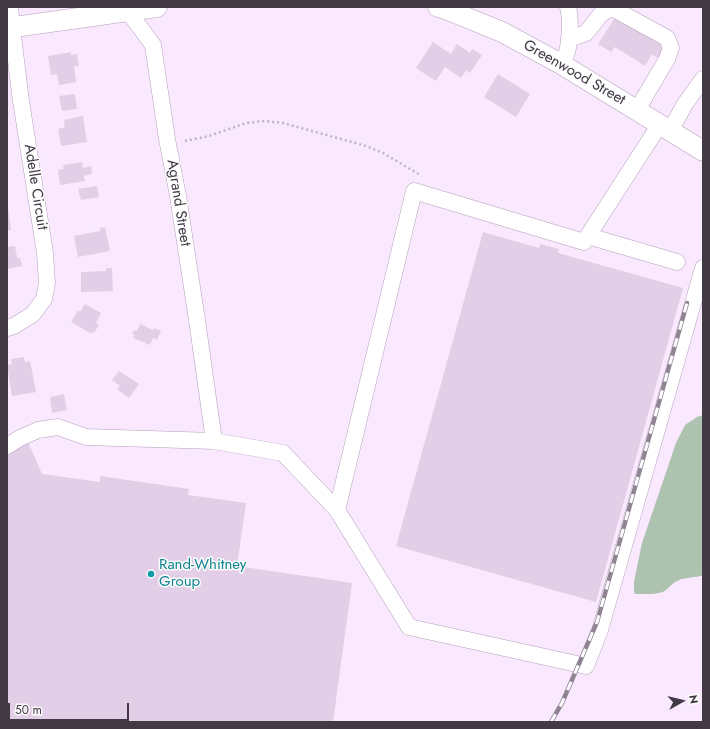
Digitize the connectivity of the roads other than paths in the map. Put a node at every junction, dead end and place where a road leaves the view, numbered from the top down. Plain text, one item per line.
1 (10, 7) edge
2 (157, 7) edge
3 (438, 7) edge
4 (568, 7) edge
5 (126, 9) edge
6 (9, 28) edge
7 (569, 39) junction
8 (561, 64) junction
9 (703, 79) edge
10 (637, 110) junction
11 (665, 127) junction
12 (703, 151) edge
13 (588, 236) junction
14 (677, 262) dead end
15 (703, 268) edge
16 (7, 328) edge
17 (214, 441) junction
18 (7, 446) edge
19 (336, 510) junction

1 - 6 street, Adelle Circuit
2 - 5 main road
3 - 8 main road, Greenwood Street
4 - 7 street
5 - 6 main road
5 - 17 street, Agrand Street
6 - 16 street, Adelle Circuit
7 - 8 street
7 - 10 street
8 - 10 main road, Greenwood Street
9 - 11 street
10 - 11 main road, Greenwood Street
11 - 12 main road, Greenwood Street
11 - 13 street
13 - 14 street
13 - 19 street
15 - 19 street
17 - 18 street
17 - 19 street

